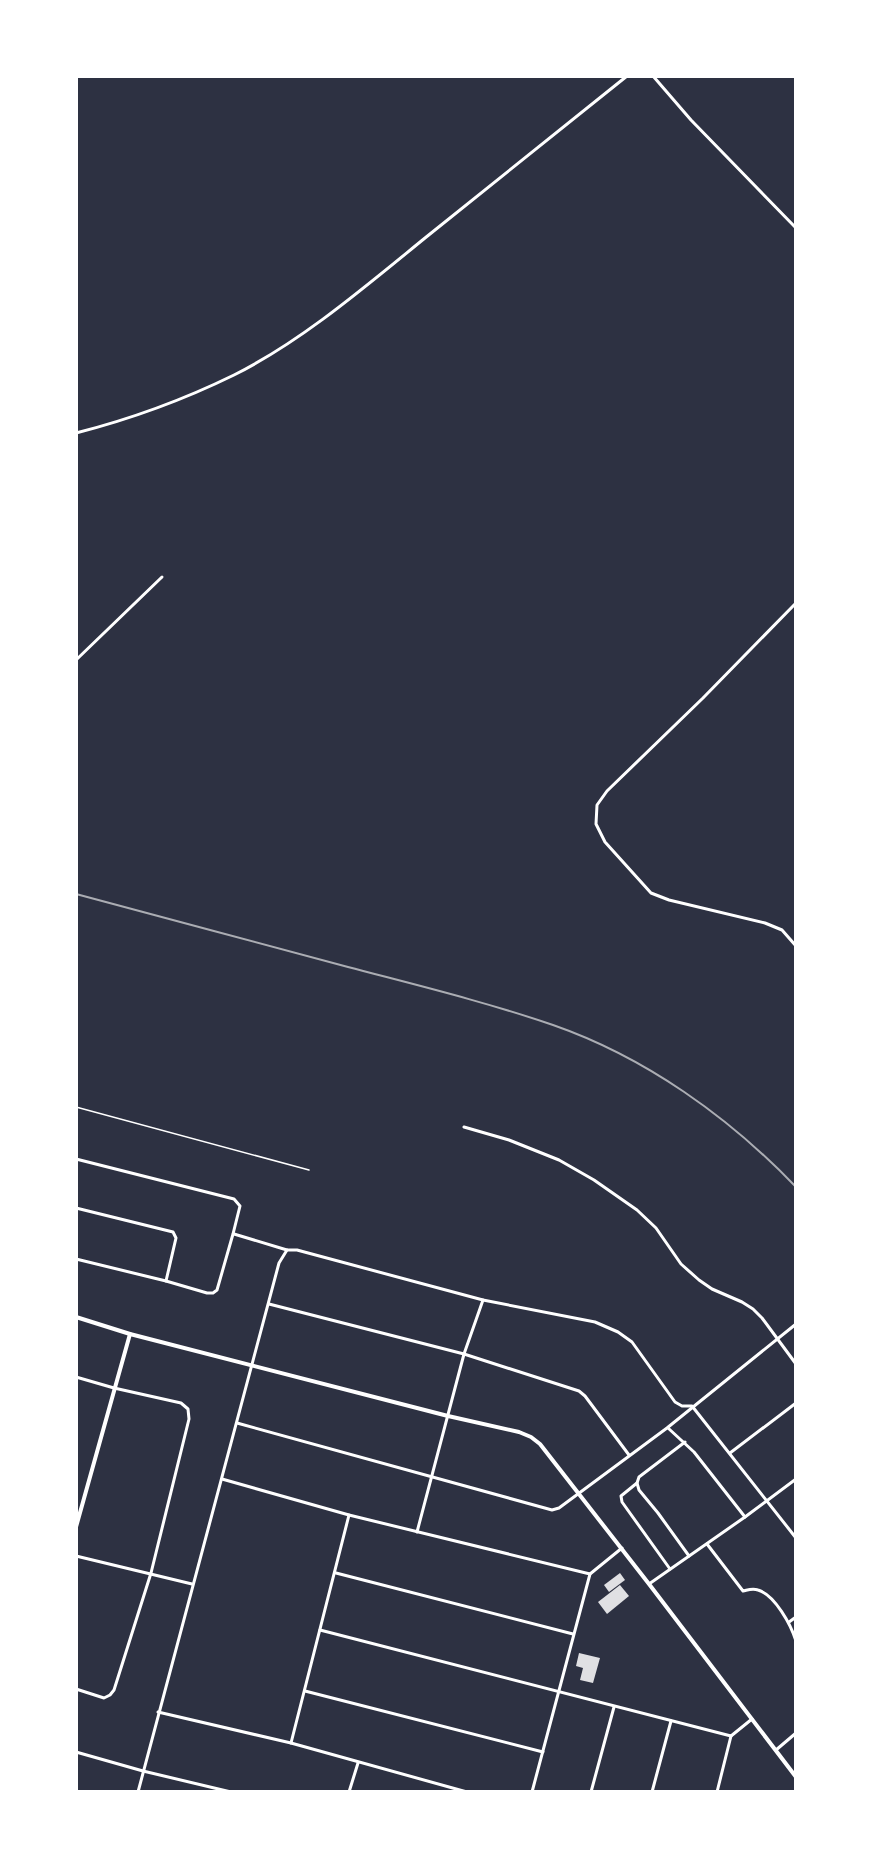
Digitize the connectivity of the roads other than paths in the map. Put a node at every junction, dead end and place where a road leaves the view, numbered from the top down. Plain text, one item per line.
1 (627, 76) edge
2 (653, 76) edge
3 (795, 228) edge
4 (76, 433) edge
5 (162, 577) dead end
6 (795, 603) edge
7 (76, 660) edge
8 (795, 946) edge
9 (76, 1107) edge
10 (464, 1127) dead end
11 (76, 1159) edge
12 (309, 1170) dead end
13 (76, 1208) edge
14 (234, 1234) junction
15 (286, 1251) junction
16 (76, 1259) edge
17 (166, 1281) junction
18 (483, 1300) junction
19 (269, 1304) junction
20 (76, 1317) edge
21 (795, 1324) edge
22 (130, 1334) junction
23 (778, 1339) junction
24 (464, 1354) junction
25 (795, 1364) edge
26 (252, 1365) junction
27 (76, 1377) edge
28 (114, 1388) junction
29 (795, 1403) edge
30 (692, 1406) junction
31 (448, 1416) junction
32 (237, 1423) junction
33 (667, 1428) junction
34 (685, 1442) junction
35 (730, 1453) junction
36 (629, 1455) junction
37 (432, 1475) junction
38 (222, 1479) junction
39 (795, 1479) edge
40 (637, 1483) junction
41 (579, 1494) junction
42 (767, 1501) junction
43 (349, 1515) junction
44 (745, 1517) junction
45 (76, 1527) edge
46 (417, 1533) junction
47 (795, 1538) edge
48 (707, 1544) junction
49 (622, 1548) junction
50 (76, 1556) edge
51 (689, 1556) junction
52 (670, 1569) junction
53 (151, 1573) junction
54 (336, 1573) junction
55 (590, 1574) junction
56 (192, 1584) junction
57 (649, 1584) junction
58 (795, 1617) edge
59 (789, 1622) junction
60 (320, 1630) junction
61 (573, 1634) junction
62 (795, 1641) edge
63 (76, 1689) edge
64 (305, 1691) junction
65 (558, 1691) junction
66 (614, 1707) junction
67 (158, 1712) junction
68 (752, 1719) junction
69 (671, 1721) junction
70 (795, 1733) edge
71 (731, 1736) junction
72 (291, 1743) junction
73 (776, 1750) junction
74 (76, 1752) edge
75 (543, 1752) junction
76 (358, 1762) junction
77 (143, 1771) junction
78 (795, 1777) edge
79 (138, 1791) edge
80 (231, 1791) edge
81 (349, 1791) edge
82 (467, 1791) edge
83 (532, 1791) edge
84 (591, 1791) edge
85 (652, 1791) edge
86 (717, 1791) edge

1 - 4 street
2 - 3 street
5 - 7 street
6 - 8 street
9 - 12 lane
10 - 23 street
11 - 14 street
13 - 17 street
14 - 15 street
14 - 17 street
15 - 18 street
15 - 19 street
16 - 17 street
18 - 24 street
18 - 30 street
19 - 24 street
19 - 26 street
20 - 22 street
21 - 23 street
22 - 26 street
22 - 28 street
23 - 25 street
23 - 30 street
24 - 31 street
24 - 36 street
26 - 31 street
26 - 32 street
27 - 28 street
28 - 45 street
28 - 53 street
29 - 35 street
30 - 33 street
30 - 35 street
31 - 37 street
31 - 41 street
32 - 37 street
32 - 38 street
33 - 34 street
33 - 36 street
34 - 40 street
34 - 44 street
35 - 42 street
36 - 41 street
37 - 41 street
37 - 46 street
38 - 43 street
38 - 56 street
39 - 42 street
40 - 51 street
40 - 52 street
41 - 49 street
42 - 44 street
42 - 47 street
43 - 46 street
43 - 54 street
44 - 48 street
46 - 55 street
48 - 51 street
48 - 59 street
49 - 55 street
49 - 57 street
50 - 53 street
51 - 52 street
52 - 57 street
53 - 56 street
53 - 63 street
54 - 60 street
54 - 61 street
55 - 61 street
56 - 67 street
57 - 68 street
58 - 59 street
59 - 62 street
60 - 64 street
60 - 65 street
61 - 65 street
64 - 72 street
64 - 75 street
65 - 66 street
65 - 75 street
66 - 69 street
66 - 84 street
67 - 72 street
67 - 77 street
68 - 71 street
68 - 73 street
69 - 71 street
69 - 85 street
70 - 73 street
71 - 86 street
72 - 76 street
73 - 78 street
74 - 77 street
75 - 83 street
76 - 81 street
76 - 82 street
77 - 79 street
77 - 80 street

